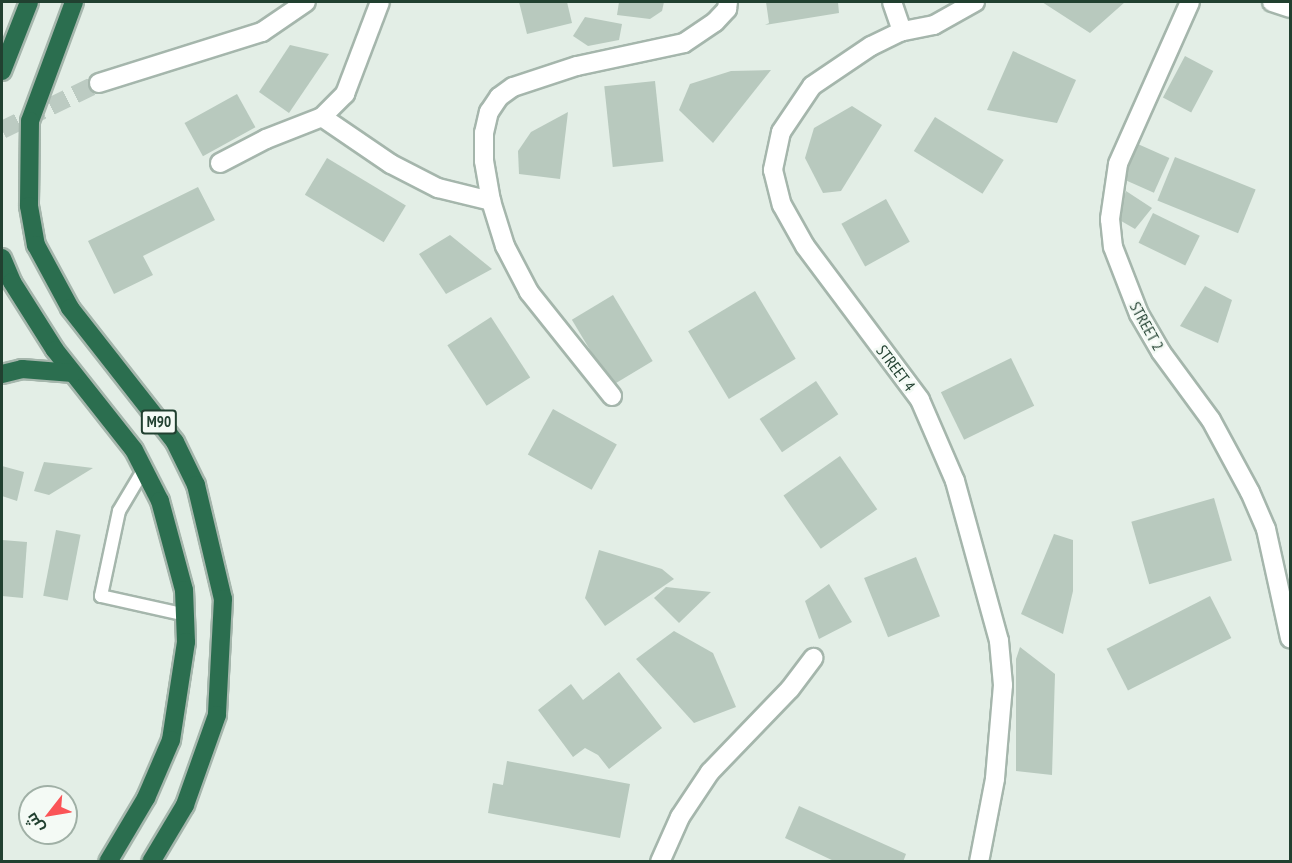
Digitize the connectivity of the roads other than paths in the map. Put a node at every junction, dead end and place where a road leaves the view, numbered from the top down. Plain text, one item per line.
1 (29, 2) edge
2 (74, 2) edge
3 (306, 2) edge
4 (380, 2) edge
5 (728, 2) edge
6 (892, 2) edge
7 (975, 2) edge
8 (1190, 2) edge
9 (1272, 2) edge
10 (1290, 8) edge
11 (902, 31) junction
12 (2, 71) edge
13 (99, 83) tunnel mouth
14 (322, 117) junction
15 (220, 163) dead end
16 (491, 201) junction
17 (2, 258) edge
18 (73, 373) junction
19 (2, 374) edge
20 (612, 396) dead end
21 (144, 469) junction
22 (187, 615) junction
23 (1290, 638) edge
24 (813, 658) dead end
25 (108, 861) edge
26 (152, 861) edge
27 (660, 861) edge
28 (979, 861) edge

1 - 12 highway
2 - 26 highway, M90
3 - 13 street
4 - 14 street
5 - 16 street
6 - 11 street
7 - 11 street, STREET 4
8 - 23 street, STREET 2
9 - 10 street
11 - 28 street, STREET 4
14 - 15 street
14 - 16 street
16 - 20 street
17 - 18 highway, M90
18 - 19 highway
18 - 21 highway, M90
21 - 22 highway, M90
21 - 22 lane
22 - 25 highway, M90
24 - 27 street

